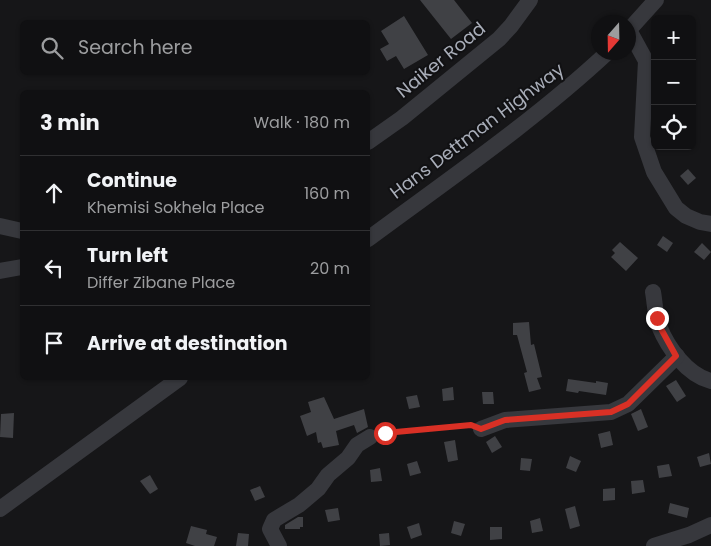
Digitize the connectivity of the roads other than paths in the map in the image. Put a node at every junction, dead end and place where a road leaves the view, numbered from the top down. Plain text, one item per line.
1 (656, 0) edge
2 (528, 1) edge
3 (636, 23) edge
4 (636, 43) edge
5 (599, 60) edge
6 (370, 141) edge
7 (711, 224) edge
8 (0, 226) edge
9 (20, 231) edge
10 (370, 238) edge
11 (20, 266) edge
12 (0, 271) edge
13 (653, 292) dead end
14 (676, 356) junction
15 (177, 380) edge
16 (711, 381) edge
17 (481, 429) road end
18 (370, 437) road end
19 (0, 509) edge
20 (711, 525) edge
21 (279, 546) edge
22 (654, 546) edge

1 - 3 street
2 - 6 street, Naiker Road
4 - 7 street
5 - 10 street, Hans Dettman Highway
8 - 9 street
11 - 12 street
13 - 14 street
14 - 16 street
14 - 17 street
15 - 19 street
18 - 21 street
20 - 22 street

